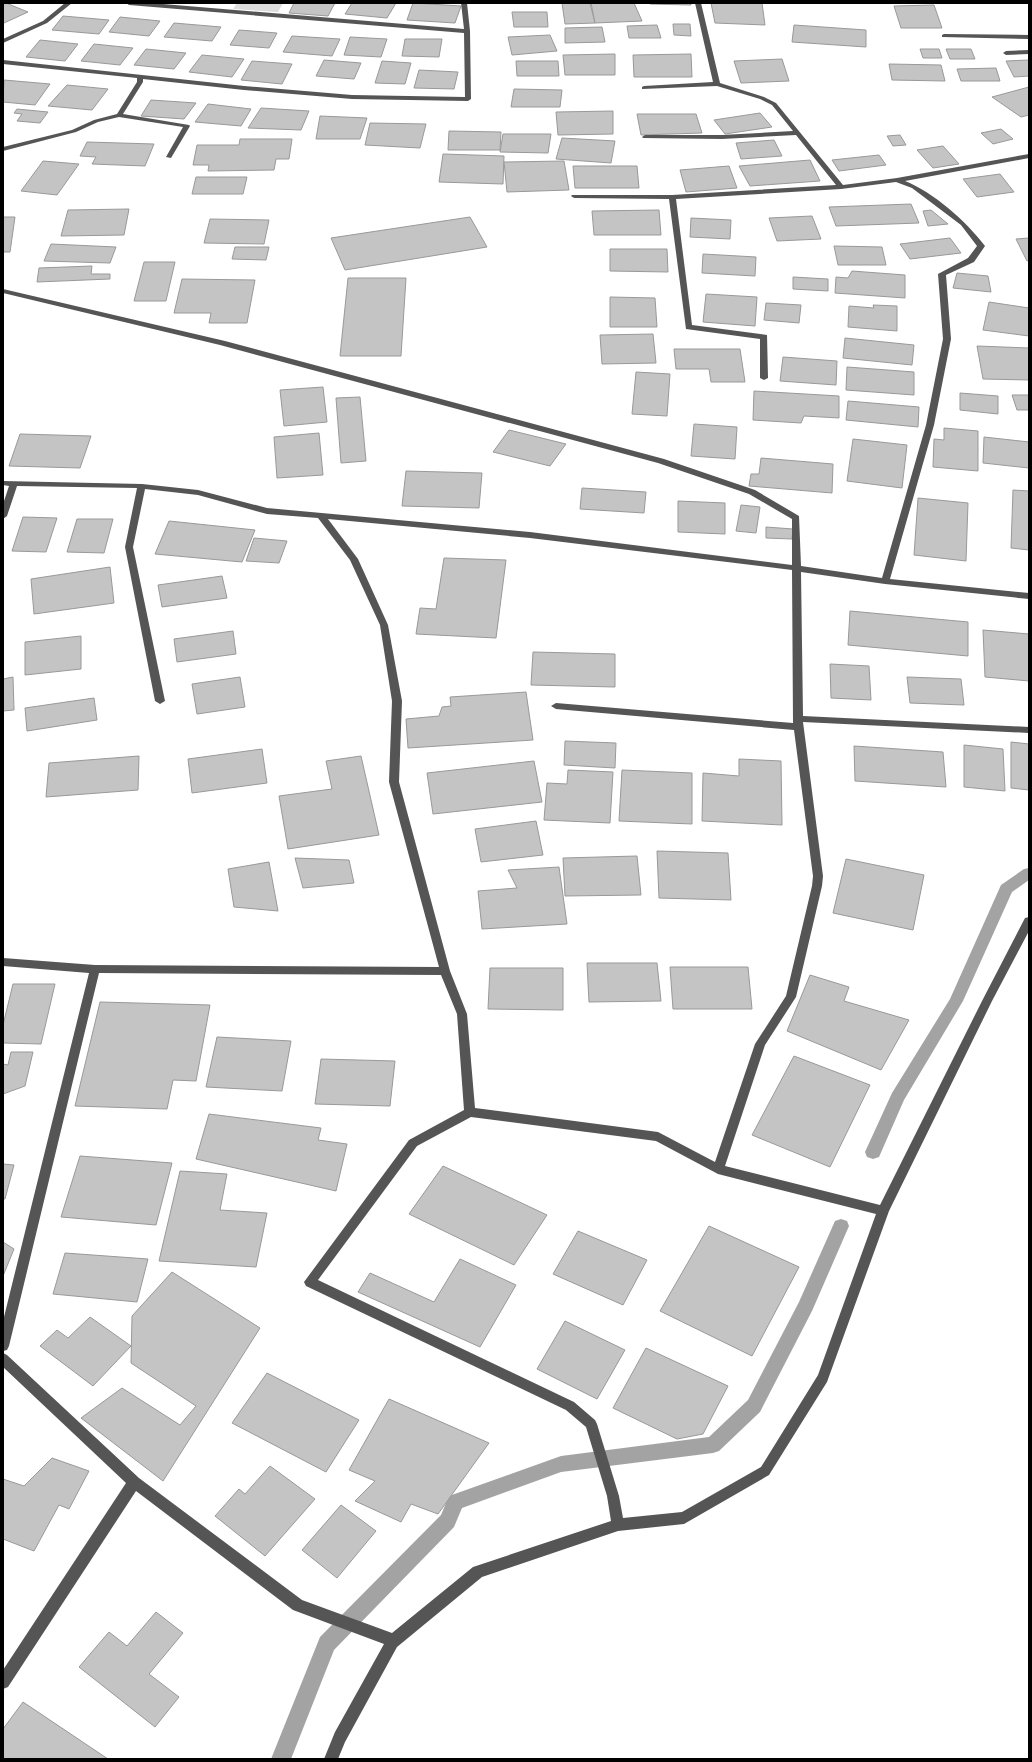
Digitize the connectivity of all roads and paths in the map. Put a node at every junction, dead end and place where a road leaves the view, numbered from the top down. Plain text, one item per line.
1 (69, 3) edge
2 (129, 3) edge
3 (464, 3) edge
4 (698, 3) edge
5 (467, 31) junction
6 (944, 36) dead end
7 (1029, 37) edge
8 (3, 41) edge
9 (1029, 52) edge
10 (1006, 53) dead end
11 (3, 62) edge
12 (140, 77) junction
13 (717, 84) junction
14 (644, 88) dead end
15 (119, 115) junction
16 (798, 133) junction
17 (645, 137) dead end
18 (3, 149) edge
19 (1029, 156) edge
20 (169, 157) dead end
21 (897, 180) junction
22 (841, 187) junction
23 (574, 196) dead end
24 (672, 197) junction
25 (3, 291) edge
26 (764, 378) dead end
27 (3, 483) edge
28 (14, 484) junction
29 (142, 486) junction
30 (3, 516) edge
31 (321, 516) junction
32 (795, 568) junction
33 (885, 581) junction
34 (1029, 596) edge
35 (160, 701) dead end
36 (556, 706) dead end
37 (798, 723) junction
38 (1029, 730) edge
39 (1029, 921) edge
40 (3, 962) edge
41 (95, 969) junction
42 (445, 971) junction
43 (470, 1112) junction
44 (718, 1170) junction
45 (883, 1211) junction
46 (3, 1346) edge
47 (3, 1359) edge
48 (134, 1482) junction
49 (618, 1525) junction
50 (389, 1640) junction
51 (3, 1682) edge
52 (331, 1759) edge

1 - 8 street
2 - 5 street
3 - 5 street
4 - 13 street
5 - 12 street
6 - 7 street
9 - 10 street
11 - 12 street
12 - 15 street
13 - 14 street
13 - 16 street
15 - 18 street
15 - 20 street
16 - 17 street
16 - 22 street
19 - 21 street
21 - 22 street
21 - 33 street
22 - 24 street
23 - 24 street
24 - 26 street
25 - 32 street
27 - 28 street
28 - 29 street
28 - 30 street
29 - 31 street
29 - 35 street
31 - 32 street
31 - 42 street
32 - 33 street
32 - 37 street
33 - 34 street
36 - 37 street
37 - 38 street
37 - 44 street
39 - 45 street
40 - 41 street
41 - 42 street
41 - 46 street
42 - 43 street
43 - 44 street
43 - 49 street
44 - 45 street
45 - 49 street
47 - 48 street
48 - 50 street
48 - 51 street
49 - 50 street
50 - 52 street

